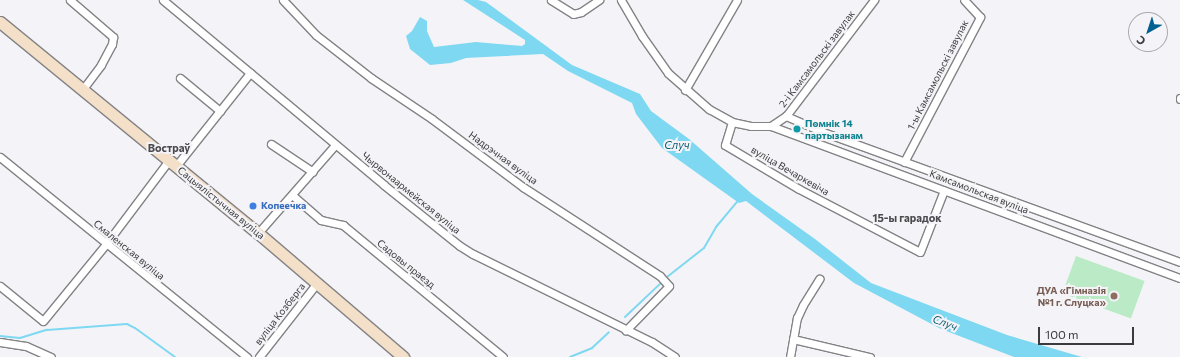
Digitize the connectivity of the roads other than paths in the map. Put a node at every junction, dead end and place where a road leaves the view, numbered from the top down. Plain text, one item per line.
1 (70, 0) edge
2 (163, 0) edge
3 (283, 0) edge
4 (552, 0) edge
5 (599, 0) edge
6 (621, 0) edge
7 (737, 0) edge
8 (874, 0) edge
9 (964, 0) edge
10 (0, 22) edge
11 (250, 72) junction
12 (180, 78) dead end
13 (82, 90) junction
14 (685, 90) junction
15 (220, 111) junction
16 (786, 116) junction
17 (732, 122) junction
18 (771, 126) junction
19 (271, 144) dead end
20 (336, 144) junction
21 (0, 157) edge
22 (904, 162) junction
23 (172, 163) junction
24 (313, 172) junction
25 (944, 190) junction
26 (292, 195) junction
27 (258, 233) junction
28 (106, 244) junction
29 (1180, 262) edge
30 (1180, 278) edge
31 (819, 279) dead end
32 (316, 282) junction
33 (0, 286) edge
34 (626, 330) junction
35 (793, 339) junction
36 (0, 342) edge
37 (51, 357) edge
38 (247, 357) edge
39 (259, 357) edge
40 (403, 357) edge
41 (503, 357) edge
42 (675, 357) edge
43 (790, 357) edge
44 (870, 357) edge

1 - 13 street
2 - 11 street, Чырвонаармейская вуліца
3 - 34 street, Надрэчная вуліца
4 - 5 street
6 - 14 street
7 - 14 street
8 - 16 street, 2-і Камсамольскі завулак
9 - 22 street, 1-ы Камсамольскі завулак
10 - 13 main road, Сацыялістычная вуліца
11 - 15 street
11 - 20 street, Чырвонаармейская вуліца
12 - 15 street
13 - 23 main road, Сацыялістычная вуліца
14 - 17 street
15 - 23 street
16 - 18 street, 2-і Камсамольскі завулак
16 - 22 street, Камсамольская вуліца
17 - 18 street
17 - 25 street, вуліца Вечаркевіча
18 - 25 street, Камсамольская вуліца
19 - 24 street
20 - 24 street
20 - 34 street, Чырвонаармейская вуліца
21 - 28 street, Смаленская вуліца
22 - 29 street, Камсамольская вуліца
23 - 27 main road, Сацыялістычная вуліца
23 - 28 street
24 - 26 street
25 - 30 street, Камсамольская вуліца
26 - 27 street
26 - 41 street, Садовы праезд
27 - 32 main road, Сацыялістычная вуліца
28 - 33 street
28 - 38 street, Смаленская вуліца
31 - 35 street
32 - 39 street, вуліца Козберга
32 - 40 main road, Сацыялістычная вуліца
34 - 42 street, Чырвонаармейская вуліца
35 - 43 street
35 - 44 street
36 - 37 street

